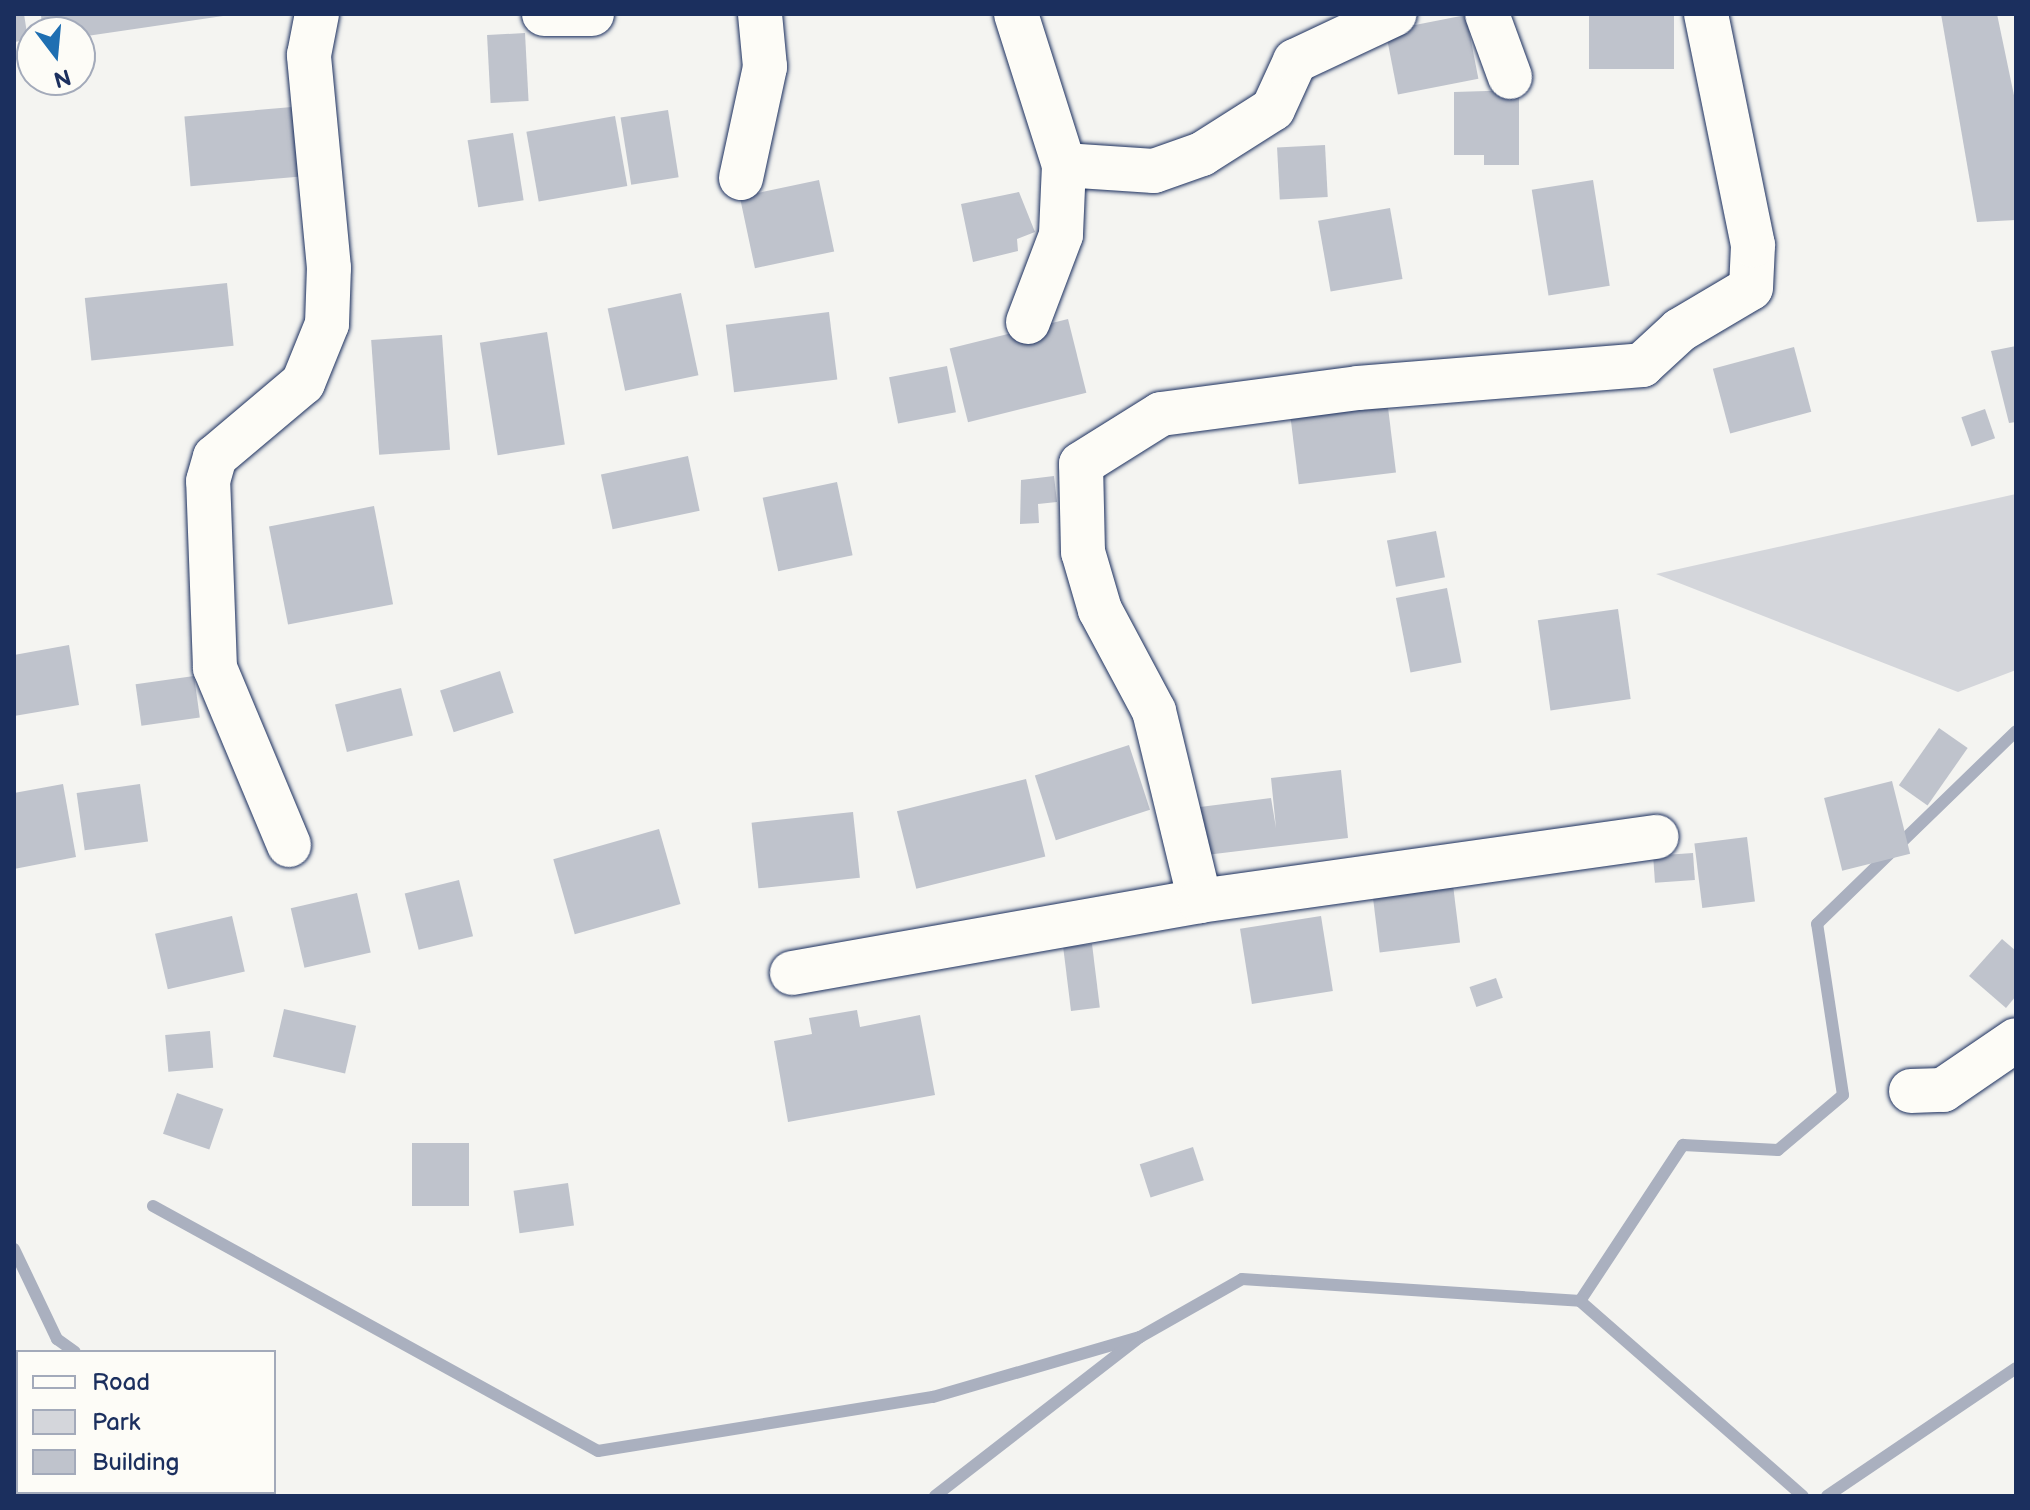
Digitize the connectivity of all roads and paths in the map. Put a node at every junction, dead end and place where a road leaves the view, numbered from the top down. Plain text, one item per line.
1 (317, 14) edge
2 (544, 14) edge
3 (592, 14) edge
4 (760, 14) edge
5 (1016, 14) edge
6 (1395, 14) edge
7 (1487, 14) edge
8 (1706, 14) edge
9 (1510, 77) dead end
10 (1064, 165) junction
11 (741, 178) dead end
12 (1028, 322) dead end
13 (1657, 837) dead end
14 (289, 845) dead end
15 (1200, 901) junction
16 (792, 973) dead end
17 (2016, 1040) edge
18 (1911, 1091) dead end

1 - 14 street
2 - 3 street
4 - 11 street
5 - 10 street
6 - 10 street
7 - 9 street
8 - 15 street
10 - 12 street
13 - 15 street
15 - 16 street
17 - 18 street

